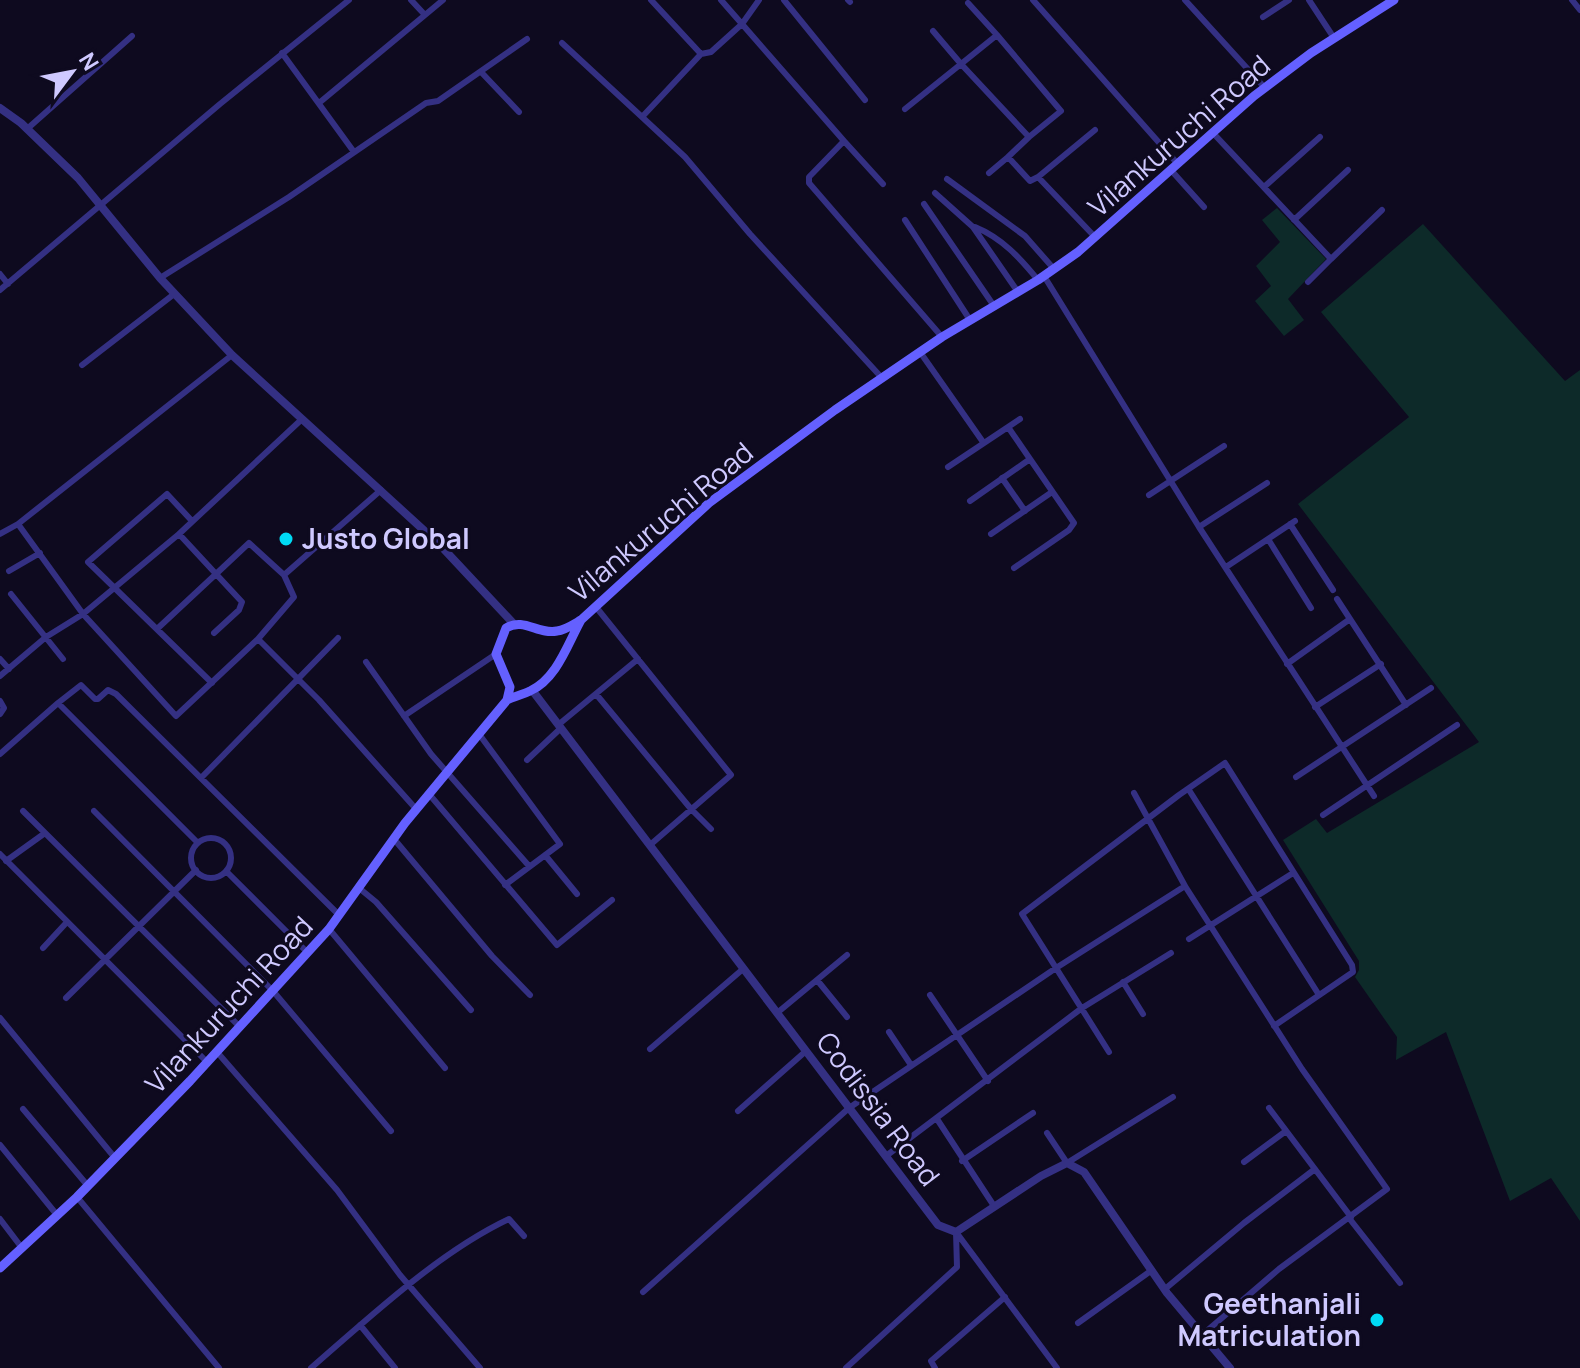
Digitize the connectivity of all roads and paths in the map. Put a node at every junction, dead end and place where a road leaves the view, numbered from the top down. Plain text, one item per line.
1 (335, 0) edge
2 (349, 0) edge
3 (411, 0) edge
4 (443, 0) edge
5 (651, 0) edge
6 (721, 0) edge
7 (759, 0) edge
8 (784, 0) edge
9 (1033, 0) edge
10 (1185, 0) edge
11 (1289, 0) edge
12 (1309, 0) edge
13 (1394, 0) edge
14 (1572, 0) edge
15 (968, 3) dead end
16 (341, 7) junction
17 (1580, 10) edge
18 (425, 15) junction
19 (1263, 17) dead end
20 (742, 24) junction
21 (933, 31) dead end
22 (997, 35) junction
23 (132, 36) dead end
24 (1334, 38) junction
25 (527, 39) dead end
26 (562, 43) dead end
27 (282, 53) junction
28 (701, 54) junction
29 (961, 64) junction
30 (482, 73) junction
31 (1265, 88) junction
32 (865, 100) dead end
33 (319, 103) junction
34 (0, 108) edge
35 (905, 109) dead end
36 (519, 112) dead end
37 (642, 117) junction
38 (27, 129) junction
39 (1095, 130) dead end
40 (1213, 133) junction
41 (1029, 137) junction
42 (1320, 137) dead end
43 (844, 141) junction
44 (354, 152) junction
45 (1008, 157) junction
46 (1174, 166) junction
47 (1348, 170) dead end
48 (989, 173) dead end
49 (1038, 177) junction
50 (947, 179) dead end
51 (883, 184) dead end
52 (1264, 187) junction
53 (935, 193) dead end
54 (100, 204) junction
55 (924, 204) dead end
56 (1204, 207) dead end
57 (1382, 210) dead end
58 (905, 220) dead end
59 (1294, 220) junction
60 (973, 227) junction
61 (1095, 237) junction
62 (1331, 259) junction
63 (1054, 269) junction
64 (0, 274) edge
65 (160, 278) junction
66 (1041, 278) junction
67 (1308, 282) dead end
68 (8, 284) junction
69 (0, 290) edge
70 (1018, 292) junction
71 (174, 294) junction
72 (994, 306) junction
73 (970, 320) junction
74 (942, 337) junction
75 (920, 352) junction
76 (232, 355) junction
77 (82, 365) dead end
78 (882, 378) junction
79 (1020, 419) dead end
80 (301, 420) junction
81 (1008, 427) junction
82 (983, 442) junction
83 (1224, 446) dead end
84 (1030, 459) junction
85 (948, 467) dead end
86 (1002, 478) junction
87 (1171, 481) junction
88 (1267, 483) dead end
89 (381, 490) junction
90 (1052, 492) junction
91 (1149, 495) dead end
92 (970, 501) dead end
93 (1025, 511) junction
94 (192, 521) junction
95 (18, 524) junction
96 (1199, 527) junction
97 (0, 534) edge
98 (179, 534) junction
99 (991, 534) dead end
100 (1268, 539) junction
101 (40, 553) junction
102 (1226, 567) junction
103 (1014, 568) dead end
104 (9, 571) dead end
105 (216, 574) junction
106 (284, 575) junction
107 (113, 587) junction
108 (1333, 590) dead end
109 (11, 594) dead end
110 (1337, 599) dead end
111 (596, 607) junction
112 (1311, 608) dead end
113 (83, 614) junction
114 (1350, 619) junction
115 (581, 620) junction
116 (513, 623) junction
117 (157, 629) junction
118 (214, 633) dead end
119 (46, 637) junction
120 (338, 638) dead end
121 (258, 639) junction
122 (496, 654) junction
123 (0, 659) edge
124 (63, 659) dead end
125 (638, 659) junction
126 (366, 662) dead end
127 (1287, 664) junction
128 (1381, 664) junction
129 (9, 669) junction
130 (0, 676) edge
131 (299, 678) junction
132 (212, 683) junction
133 (1431, 688) dead end
134 (532, 690) junction
135 (596, 694) junction
136 (507, 700) junction
137 (0, 701) edge
138 (58, 703) junction
139 (1406, 705) junction
140 (1315, 707) junction
141 (0, 714) edge
142 (404, 716) junction
143 (1457, 725) dead end
144 (560, 726) junction
145 (479, 734) junction
146 (1342, 747) junction
147 (0, 754) edge
148 (527, 760) dead end
149 (447, 774) junction
150 (1296, 777) dead end
151 (201, 778) junction
152 (1367, 785) junction
153 (1189, 790) junction
154 (1134, 793) dead end
155 (429, 794) junction
156 (1374, 796) dead end
157 (417, 809) junction
158 (691, 809) junction
159 (23, 811) dead end
160 (94, 811) dead end
161 (1323, 815) dead end
162 (1148, 818) junction
163 (711, 829) dead end
164 (45, 833) junction
165 (394, 839) junction
166 (198, 843) junction
167 (650, 845) junction
168 (0, 854) edge
169 (545, 855) junction
170 (6, 861) junction
171 (529, 866) junction
172 (196, 870) junction
173 (226, 871) junction
174 (1293, 873) junction
175 (505, 885) junction
176 (1185, 886) junction
177 (359, 888) junction
178 (174, 891) junction
179 (577, 894) dead end
180 (1257, 896) junction
181 (612, 900) dead end
182 (339, 915) junction
183 (67, 922) junction
184 (138, 925) junction
185 (1210, 926) junction
186 (329, 929) junction
187 (1189, 939) dead end
188 (43, 948) dead end
189 (308, 953) junction
190 (1171, 953) dead end
191 (847, 955) dead end
192 (105, 960) junction
193 (1056, 968) junction
194 (743, 969) junction
195 (817, 980) junction
196 (1123, 982) junction
197 (273, 991) junction
198 (530, 995) dead end
199 (930, 995) dead end
200 (1319, 995) junction
201 (66, 998) dead end
202 (1082, 1008) junction
203 (471, 1010) dead end
204 (777, 1013) junction
205 (1143, 1014) dead end
206 (847, 1017) dead end
207 (0, 1018) edge
208 (1274, 1026) junction
209 (240, 1027) junction
210 (889, 1032) dead end
211 (955, 1036) junction
212 (650, 1049) dead end
213 (806, 1051) junction
214 (217, 1052) junction
215 (1109, 1052) dead end
216 (207, 1062) junction
217 (911, 1065) junction
218 (445, 1068) dead end
219 (988, 1081) junction
220 (1173, 1097) dead end
221 (849, 1108) junction
222 (1269, 1108) dead end
223 (23, 1109) dead end
224 (738, 1111) dead end
225 (1033, 1113) dead end
226 (937, 1119) junction
227 (391, 1131) dead end
228 (1286, 1131) junction
229 (1047, 1133) dead end
230 (0, 1145) edge
231 (886, 1156) junction
232 (115, 1158) junction
233 (962, 1161) junction
234 (1244, 1162) dead end
235 (1067, 1163) junction
236 (1315, 1169) junction
237 (88, 1186) junction
238 (77, 1197) junction
239 (994, 1206) junction
240 (57, 1215) junction
241 (1350, 1217) junction
242 (0, 1219) edge
243 (956, 1232) junction
244 (524, 1236) dead end
245 (22, 1248) junction
246 (0, 1268) edge
247 (1152, 1270) junction
248 (1400, 1283) dead end
249 (408, 1285) junction
250 (1165, 1289) junction
251 (643, 1292) dead end
252 (1005, 1297) junction
253 (1078, 1323) dead end
254 (360, 1325) junction
255 (1202, 1335) junction
256 (219, 1368) edge
257 (311, 1368) edge
258 (395, 1368) edge
259 (480, 1368) edge
260 (846, 1368) edge
261 (935, 1368) edge
262 (1057, 1368) edge
263 (1230, 1368) edge

1 - 16 street
2 - 16 street
3 - 18 street
4 - 18 street
5 - 28 street
6 - 20 street
7 - 20 street
8 - 32 street
9 - 46 street
10 - 31 street
11 - 19 street
12 - 24 street
13 - 24 main road, Vilankuruchi Road
14 - 17 street
15 - 22 street
16 - 27 street
18 - 33 street
20 - 28 street
20 - 43 street
21 - 29 street
22 - 29 street
22 - 41 street
23 - 38 street
24 - 31 main road, Vilankuruchi Road
25 - 30 street
26 - 37 street
27 - 33 street
27 - 54 street
28 - 37 street
29 - 35 street
29 - 41 street
30 - 36 street
30 - 44 street
31 - 40 main road, Vilankuruchi Road
33 - 44 street
34 - 38 street
37 - 78 street
38 - 54 street
39 - 49 street
40 - 46 main road, Vilankuruchi Road
40 - 52 street
41 - 45 street
42 - 52 street
43 - 51 street
43 - 74 street
44 - 65 street
45 - 48 street
45 - 49 street
46 - 56 street
46 - 61 main road, Vilankuruchi Road
47 - 59 street
49 - 61 street
50 - 63 street
52 - 59 street
53 - 60 street
54 - 65 street
54 - 68 street
55 - 72 street
57 - 62 street
58 - 73 street
59 - 62 street
60 - 66 street
60 - 70 street
61 - 63 main road, Vilankuruchi Road
62 - 67 street
63 - 66 main road, Vilankuruchi Road
64 - 68 street
65 - 71 street
66 - 70 main road, Vilankuruchi Road
66 - 87 street
68 - 69 street
70 - 72 main road, Vilankuruchi Road
71 - 76 street
71 - 77 street
72 - 73 main road, Vilankuruchi Road
73 - 74 main road, Vilankuruchi Road
74 - 75 main road, Vilankuruchi Road
75 - 78 main road, Vilankuruchi Road
75 - 82 street
76 - 80 street
76 - 95 street
78 - 111 main road, Vilankuruchi Road
79 - 81 street
80 - 89 street
80 - 94 street
81 - 82 street
81 - 84 street
82 - 85 street
83 - 87 street
84 - 86 street
84 - 90 street
86 - 92 street
86 - 93 street
87 - 91 street
87 - 96 street
88 - 96 street
89 - 106 street
89 - 116 street
90 - 93 street
90 - 103 street
93 - 99 street
94 - 98 street
94 - 107 street
95 - 97 street
95 - 101 street
96 - 102 street
98 - 105 street
98 - 107 street
100 - 102 street
100 - 108 street
100 - 112 street
101 - 104 street
101 - 113 street
102 - 127 street
105 - 106 street
105 - 117 street
105 - 118 street
106 - 121 street
107 - 113 street
107 - 117 street
109 - 119 street
110 - 114 street
111 - 115 main road, Vilankuruchi Road
111 - 125 street
113 - 119 street
113 - 132 street
114 - 127 street
114 - 128 street
115 - 116 main road, Vilankuruchi Road
115 - 134 main road
116 - 122 main road
117 - 132 street
119 - 124 street
119 - 129 street
120 - 131 street
121 - 131 street
121 - 132 street
122 - 136 main road
122 - 142 street
123 - 129 street
125 - 135 street
125 - 158 street
126 - 142 street
127 - 140 street
128 - 139 street
128 - 140 street
129 - 130 street
131 - 151 street
131 - 157 street
133 - 139 street
134 - 136 main road
134 - 144 street, Codissia Road
135 - 144 street
135 - 158 street
136 - 145 main road, Vilankuruchi Road
137 - 141 street
138 - 147 street
138 - 151 street
138 - 166 street
139 - 146 street
140 - 146 street
142 - 149 street
143 - 152 street
144 - 148 street
144 - 167 street, Codissia Road
145 - 149 main road, Vilankuruchi Road
145 - 169 street
146 - 150 street
146 - 152 street
149 - 155 main road, Vilankuruchi Road
149 - 171 street
151 - 182 street
152 - 156 street
152 - 161 street
153 - 162 street
153 - 174 street
153 - 180 street
154 - 162 street
155 - 157 main road, Vilankuruchi Road
155 - 175 street
157 - 165 main road, Vilankuruchi Road
158 - 163 street
158 - 167 street
159 - 164 street
160 - 178 street
162 - 176 street
162 - 193 street
164 - 170 street
164 - 184 street
165 - 177 main road, Vilankuruchi Road
165 - 198 street
166 - 172 street
166 - 173 street
167 - 194 street, Codissia Road
168 - 170 street
169 - 171 street
169 - 179 street
170 - 183 street
171 - 175 street
172 - 173 street
172 - 178 street
173 - 189 street
174 - 180 street
174 - 200 street
175 - 181 street
176 - 185 street
176 - 193 street
177 - 182 main road, Vilankuruchi Road
177 - 203 street
178 - 184 street
178 - 197 street
180 - 185 street
180 - 200 street
182 - 186 main road, Vilankuruchi Road
183 - 188 street
183 - 192 street
184 - 192 street
184 - 209 street
185 - 187 street
185 - 208 street
186 - 189 main road, Vilankuruchi Road
186 - 218 street
189 - 197 main road, Vilankuruchi Road
190 - 196 street
191 - 195 street
192 - 201 street
192 - 216 street
193 - 202 street
193 - 211 street
194 - 204 street, Codissia Road
194 - 212 street
195 - 204 street
195 - 206 street
196 - 202 street
196 - 205 street
197 - 209 main road, Vilankuruchi Road
197 - 227 street
199 - 211 street
200 - 208 street
202 - 215 street
202 - 219 street
204 - 213 street, Codissia Road
207 - 232 street
208 - 241 street
209 - 214 main road, Vilankuruchi Road
210 - 217 street
211 - 217 street
211 - 219 street
213 - 221 street, Codissia Road
213 - 224 street
214 - 216 main road, Vilankuruchi Road
214 - 249 street
216 - 232 main road, Vilankuruchi Road
217 - 221 street
219 - 226 street
220 - 235 street
221 - 231 street, Codissia Road
221 - 251 street
222 - 228 street
223 - 237 street
225 - 233 street
226 - 231 street
226 - 233 street
228 - 234 street
228 - 236 street
229 - 235 street
230 - 240 street
231 - 243 street, Codissia Road
232 - 237 main road, Vilankuruchi Road
233 - 239 street
235 - 239 street
235 - 247 street
236 - 241 street
236 - 250 street
237 - 238 main road, Vilankuruchi Road
238 - 240 main road, Vilankuruchi Road
238 - 256 street
239 - 243 street
240 - 245 main road, Vilankuruchi Road
241 - 248 street
241 - 255 street
242 - 245 street
243 - 252 street
243 - 260 street
244 - 249 street
245 - 246 main road, Vilankuruchi Road
247 - 250 street
247 - 253 street
249 - 254 street
249 - 259 street
250 - 255 street
252 - 261 street
252 - 262 street
254 - 257 street
254 - 258 street
255 - 263 street

